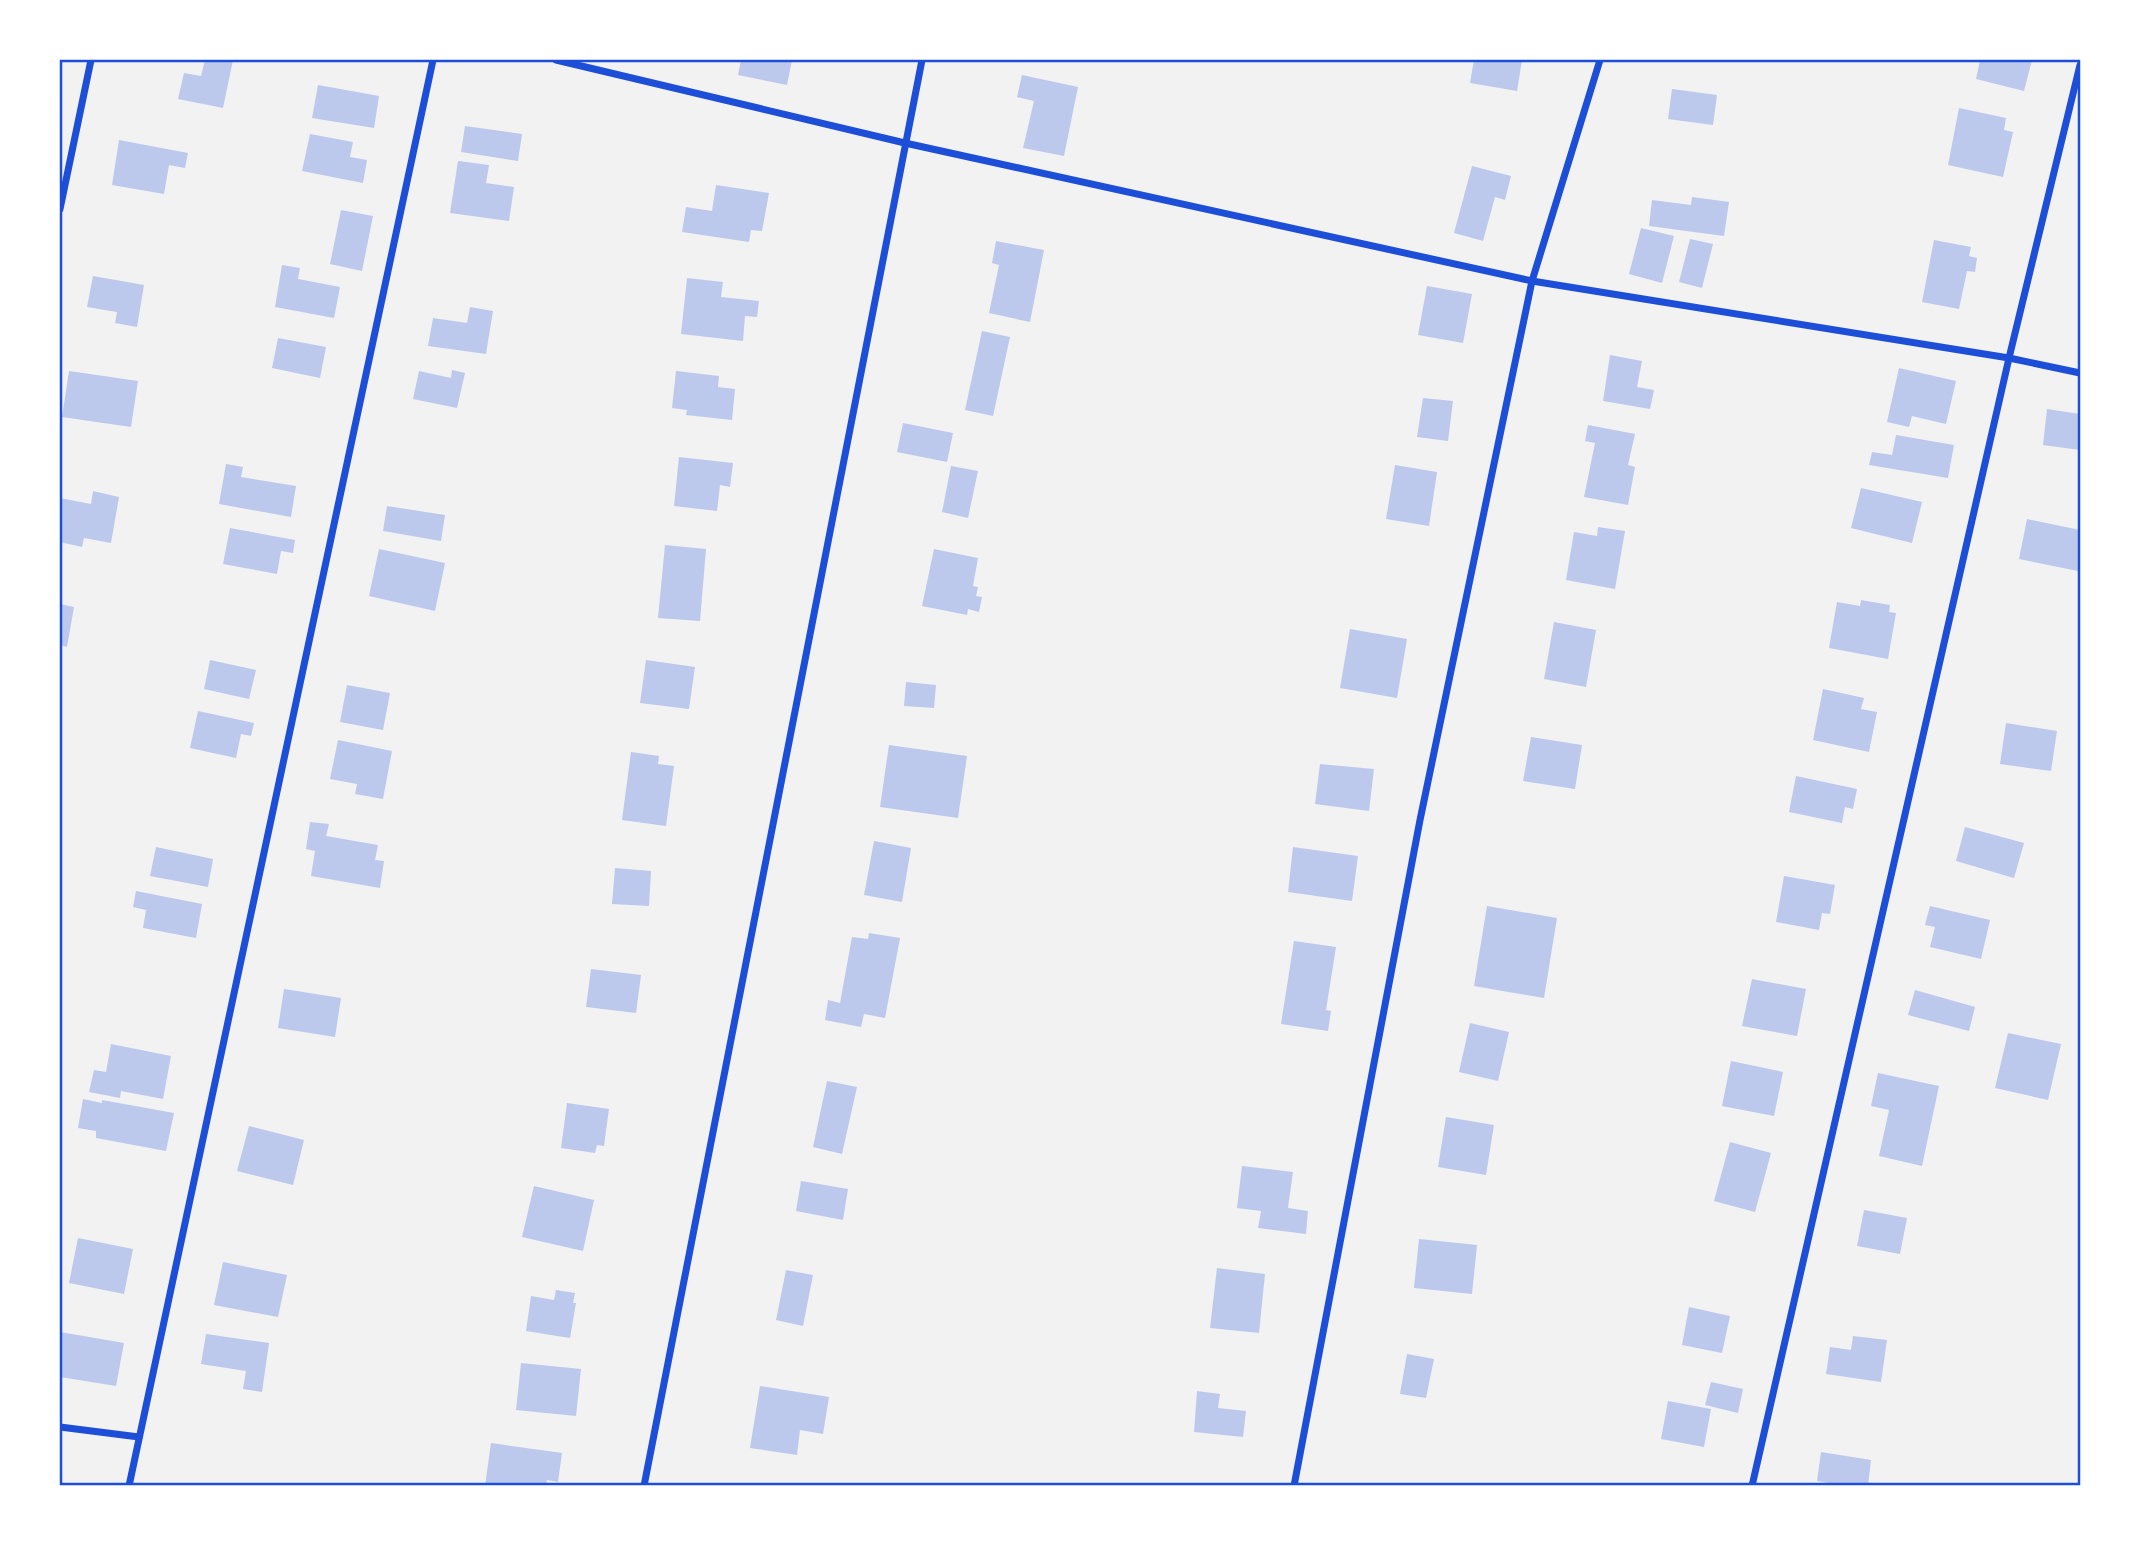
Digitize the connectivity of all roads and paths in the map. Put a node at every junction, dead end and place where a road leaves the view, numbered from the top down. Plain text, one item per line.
1 (91, 60) edge
2 (433, 60) edge
3 (556, 60) edge
4 (922, 60) edge
5 (1600, 60) edge
6 (2081, 65) edge
7 (905, 143) junction
8 (60, 209) edge
9 (1532, 281) junction
10 (2009, 358) junction
11 (2081, 373) edge
12 (60, 1427) edge
13 (139, 1437) junction
14 (129, 1486) edge
15 (644, 1486) edge
16 (1294, 1486) edge
17 (1752, 1486) edge

1 - 8 street
2 - 13 street
3 - 7 street
4 - 7 street
5 - 9 street
6 - 10 street
7 - 9 street
7 - 15 street
9 - 10 street
9 - 16 street
10 - 11 street
10 - 17 street
12 - 13 street
13 - 14 street

